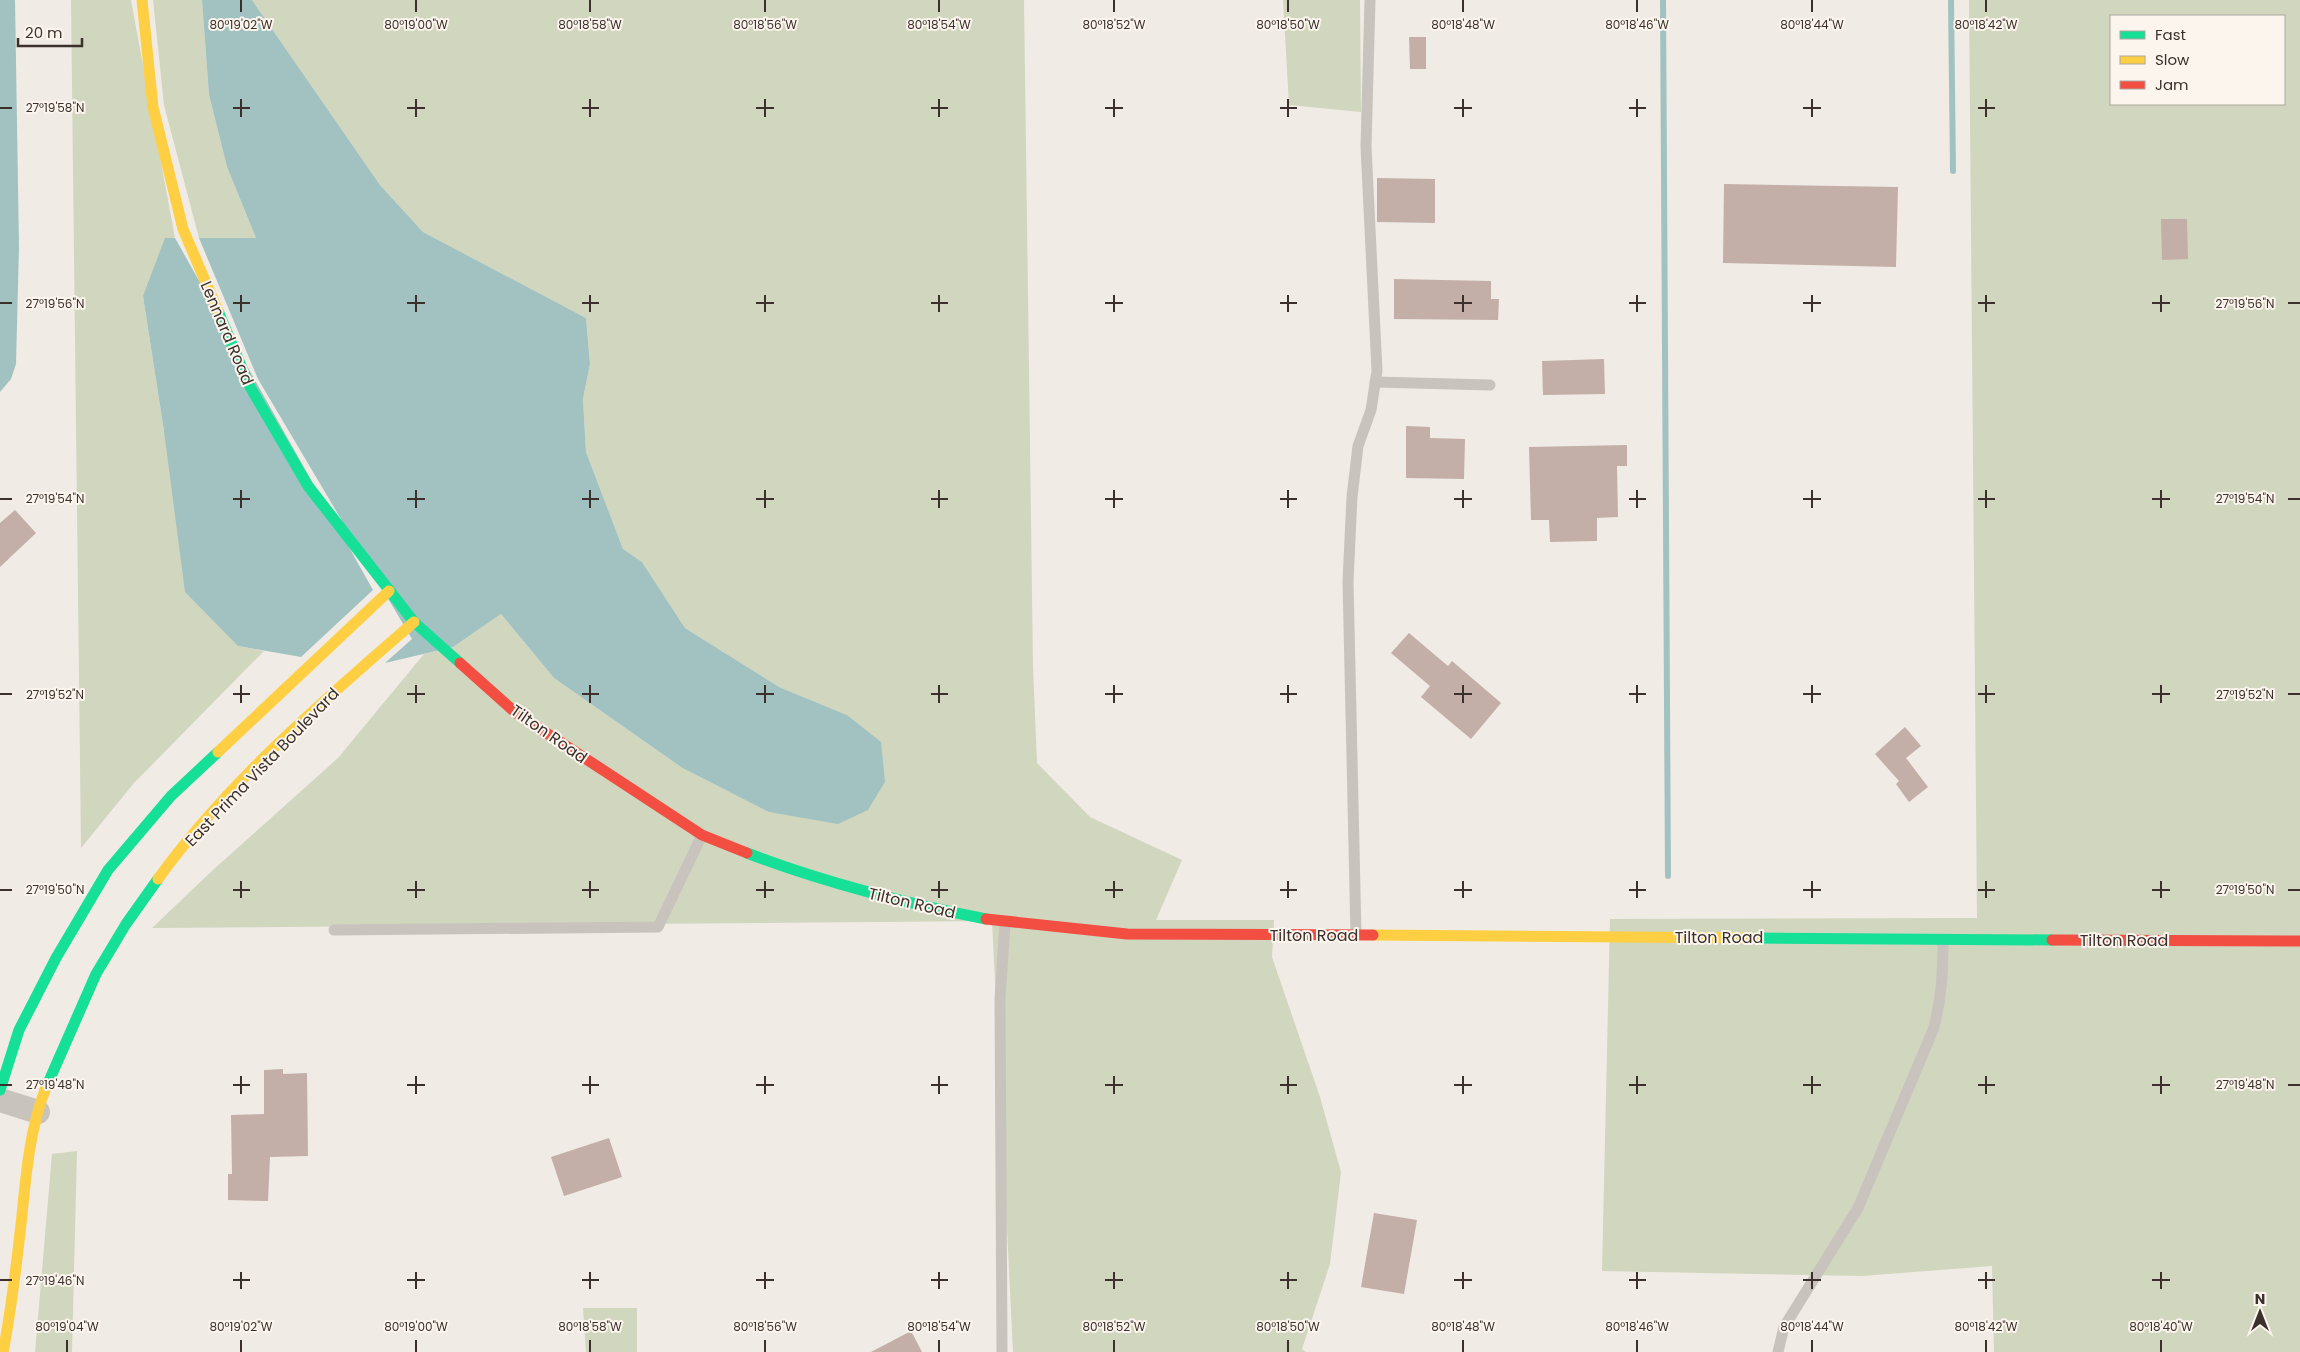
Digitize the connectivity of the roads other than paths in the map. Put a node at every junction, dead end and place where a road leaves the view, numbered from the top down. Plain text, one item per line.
1 (142, 0) edge
2 (1370, 0) edge
3 (1375, 382) junction
4 (1490, 385) dead end
5 (389, 591) junction
6 (414, 622) junction
7 (702, 835) junction
8 (1005, 923) junction
9 (334, 930) dead end
10 (1356, 935) junction
11 (1943, 939) junction
12 (2300, 941) edge
13 (0, 1090) edge
14 (0, 1100) edge
15 (38, 1112) junction
16 (3, 1352) edge
17 (1002, 1352) edge
18 (1778, 1352) edge

1 - 5 street, Lennard Road
2 - 3 lane
3 - 4 lane
3 - 10 lane
5 - 6 street, Lennard Road
5 - 13 street
6 - 7 street, Tilton Road
6 - 15 street, East Prima Vista Boulevard
7 - 8 street, Tilton Road
7 - 9 lane
8 - 10 street, Tilton Road
8 - 17 lane
10 - 11 street, Tilton Road
11 - 12 street, Tilton Road
11 - 18 lane
14 - 15 street
15 - 16 street, East Prima Vista Boulevard

